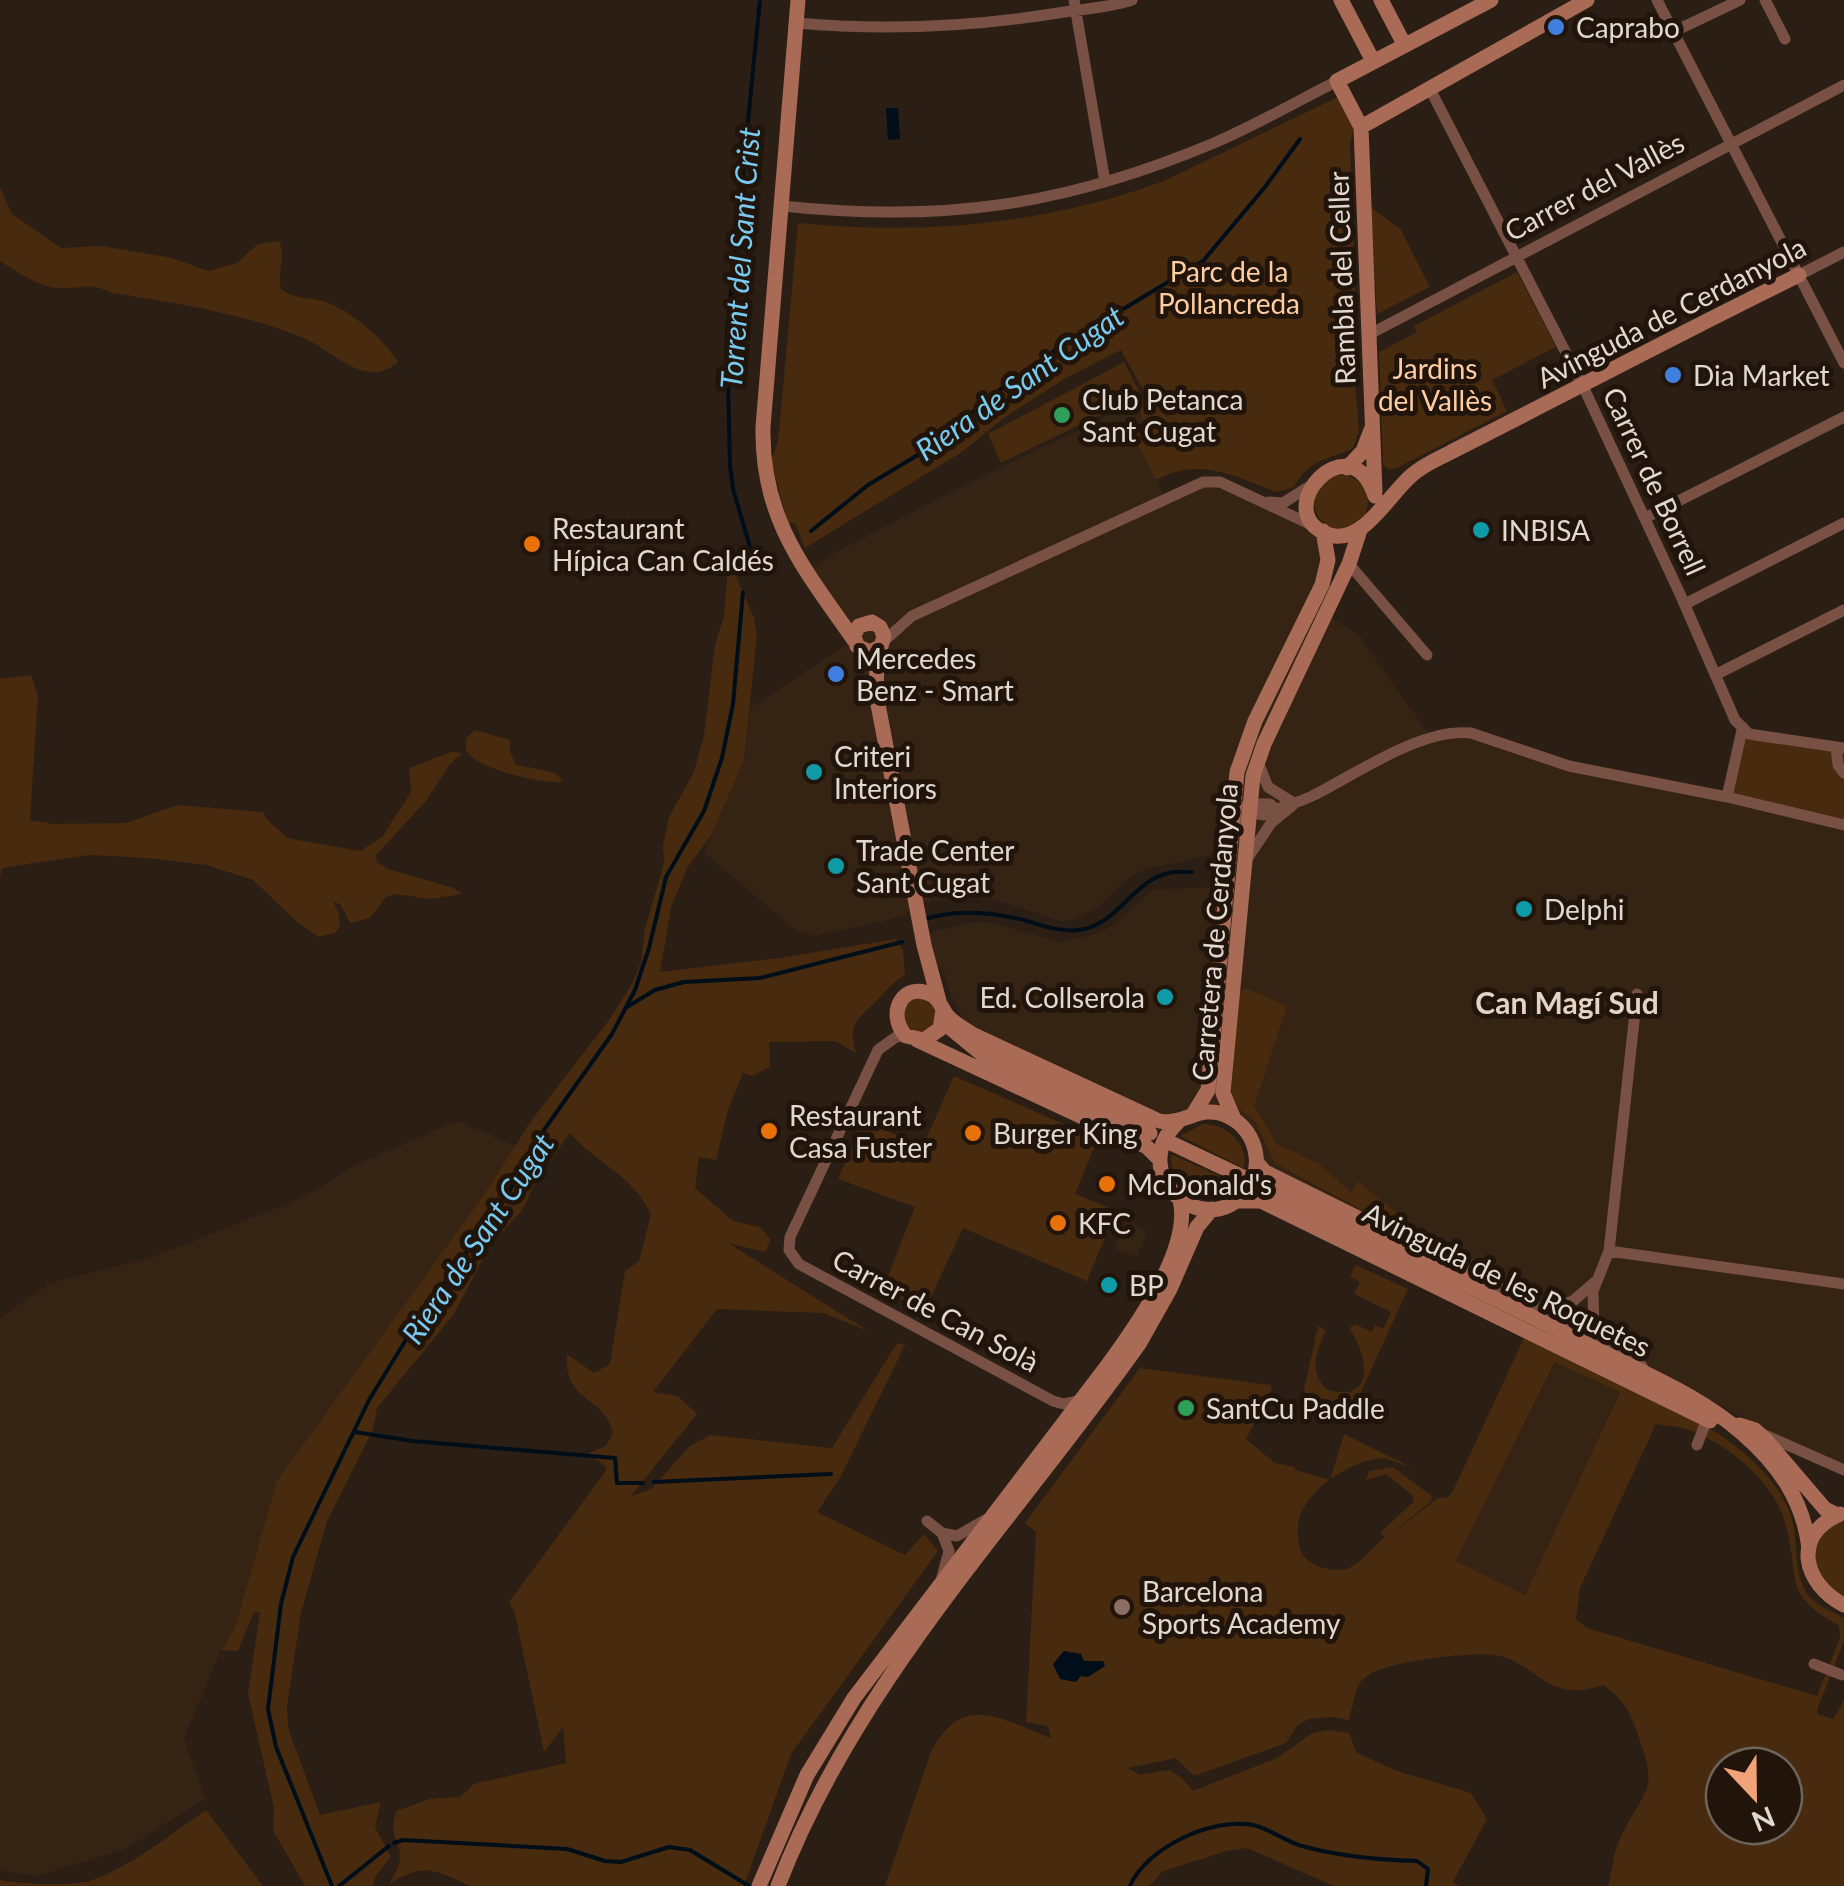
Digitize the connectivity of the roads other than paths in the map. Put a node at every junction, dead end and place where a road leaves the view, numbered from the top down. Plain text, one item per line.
1 (798, 0) edge
2 (1132, 0) edge
3 (1341, 0) edge
4 (1382, 0) edge
5 (1491, 0) edge
6 (1587, 0) edge
7 (1657, 0) edge
8 (1740, 0) edge
9 (1765, 0) edge
10 (1074, 5) edge
11 (796, 22) junction
12 (1674, 32) junction
13 (1784, 40) dead end
14 (1404, 44) junction
15 (1373, 60) junction
16 (1337, 82) junction
17 (1844, 85) edge
18 (1430, 89) junction
19 (1361, 127) junction
20 (1730, 142) junction
21 (1106, 182) junction
22 (782, 206) junction
23 (1844, 252) edge
24 (1516, 256) junction
25 (1799, 275) junction
26 (1368, 335) junction
27 (1844, 363) edge
28 (1582, 384) junction
29 (1844, 417) edge
30 (1372, 426) junction
31 (1347, 468) junction
32 (1310, 486) junction
33 (1375, 496) junction
34 (1263, 502) junction
35 (1372, 516) junction
36 (1645, 518) junction
37 (1844, 523) edge
38 (1320, 530) junction
39 (1360, 530) junction
40 (1349, 564) junction
41 (824, 594) junction
42 (1685, 604) junction
43 (1844, 610) edge
44 (912, 616) junction
45 (871, 622) junction
46 (856, 643) junction
47 (882, 644) junction
48 (1427, 655) dead end
49 (1715, 675) junction
50 (876, 694) junction
51 (1745, 732) junction
52 (1840, 748) edge
53 (1258, 761) junction
54 (1240, 764) junction
55 (1844, 772) edge
56 (1727, 797) junction
57 (1296, 803) junction
58 (1248, 810) junction
59 (1844, 825) edge
60 (1234, 873) junction
61 (925, 950) junction
62 (912, 993) junction
63 (1637, 994) dead end
64 (942, 1010) junction
65 (916, 1038) junction
66 (983, 1054) junction
67 (1194, 1113) junction
68 (1234, 1119) junction
69 (1178, 1122) junction
70 (1150, 1133) dead end
71 (1173, 1144) dead end
72 (1160, 1160) junction
73 (1257, 1163) junction
74 (1243, 1177) dead end
75 (1265, 1188) dead end
76 (1180, 1200) junction
77 (1235, 1201) junction
78 (1212, 1209) junction
79 (1609, 1251) junction
80 (1487, 1282) joint
81 (1595, 1282) junction
82 (1844, 1284) edge
83 (1573, 1300) junction
84 (1594, 1309) junction
85 (1546, 1310) junction
86 (1604, 1340) junction
87 (1683, 1394) junction
88 (1078, 1401) junction
89 (1707, 1419) junction
90 (1724, 1419) junction
91 (1754, 1430) junction
92 (1698, 1445) dead end
93 (1758, 1449) junction
94 (1844, 1470) edge
95 (1841, 1514) edge
96 (989, 1517) junction
97 (927, 1522) dead end
98 (942, 1533) junction
99 (1809, 1548) junction
100 (941, 1580) junction
101 (1844, 1605) edge
102 (1814, 1664) dead end
103 (1842, 1675) edge
104 (841, 1734) junction
105 (759, 1886) edge
106 (778, 1886) edge

1 - 11 main road
2 - 10 street
3 - 15 main road
4 - 14 main road
5 - 14 main road
6 - 18 main road
7 - 12 street
8 - 12 street
9 - 13 street
10 - 11 street
10 - 21 street
11 - 22 main road
12 - 20 street
14 - 15 main road
15 - 16 main road
16 - 19 main road, Rambla del Celler
16 - 21 street
17 - 20 street, Carrer del Vallès
18 - 19 main road
18 - 24 street, Carrer de Borrell
19 - 26 main road, Rambla del Celler
20 - 24 street, Carrer del Vallès
20 - 25 street
21 - 22 street
22 - 41 main road
23 - 25 street, Avinguda de Cerdanyola
24 - 26 street, Carrer del Vallès
24 - 28 street, Carrer de Borrell
25 - 27 street
25 - 28 main road, Avinguda de Cerdanyola
26 - 30 main road, Rambla del Celler
28 - 35 main road, Avinguda de Cerdanyola
28 - 36 street, Carrer de Borrell
29 - 36 street
30 - 31 main road
30 - 33 main road, Rambla del Celler
31 - 32 main road
31 - 33 main road
32 - 34 street
32 - 38 main road
33 - 35 main road
34 - 38 street
34 - 44 street
35 - 39 main road
36 - 42 street, Carrer de Borrell
37 - 42 street
38 - 39 main road
38 - 54 main road, Carretera de Cerdanyola
39 - 40 main road, Carretera de Cerdanyola
40 - 48 street
40 - 53 main road, Carretera de Cerdanyola
41 - 45 main road
41 - 46 main road
42 - 49 street, Carrer de Borrell
43 - 49 street
44 - 45 street
44 - 47 street
45 - 46 main road
45 - 47 main road
46 - 47 main road
46 - 50 main road
47 - 50 main road
49 - 51 street, Carrer de Borrell
50 - 61 main road
51 - 52 street
51 - 56 street
52 - 55 street
53 - 57 street
53 - 58 main road, Carretera de Cerdanyola
54 - 58 street
54 - 60 main road, Carretera de Cerdanyola
56 - 57 street
56 - 59 street
57 - 58 street
57 - 60 street
58 - 60 main road, Carretera de Cerdanyola
60 - 67 main road, Carretera de Cerdanyola
60 - 68 main road, Carretera de Cerdanyola
61 - 62 main road
61 - 64 main road
62 - 64 main road
62 - 65 main road
63 - 79 street
64 - 65 main road
64 - 66 main road
64 - 69 main road
65 - 66 main road
65 - 72 main road
65 - 88 street, Carrer de Can Solà
66 - 70 main road
67 - 68 main road
67 - 69 main road
68 - 73 main road
69 - 72 main road
71 - 74 main road
72 - 76 main road
73 - 77 main road
73 - 80 main road
75 - 87 main road, Avinguda de les Roquetes
76 - 78 main road
76 - 88 main road
77 - 78 main road
77 - 89 main road
78 - 104 main road
79 - 81 street
79 - 82 street
80 - 85 street
81 - 83 street
81 - 84 street
83 - 84 street
83 - 85 street
84 - 86 street
85 - 86 street
86 - 87 street
87 - 90 main road, Avinguda de les Roquetes
88 - 96 main road
89 - 92 street
89 - 93 main road
90 - 91 main road, Avinguda de les Roquetes
90 - 93 main road, Avinguda de les Roquetes
91 - 94 street, Avinguda de les Roquetes
91 - 95 main road, Avinguda de les Roquetes
93 - 99 main road, Avinguda de les Roquetes
95 - 99 main road
96 - 98 street
96 - 100 main road
97 - 98 street
98 - 100 street
99 - 101 main road, Avinguda de les Roquetes
100 - 104 main road
102 - 103 street
104 - 105 main road
104 - 106 main road

